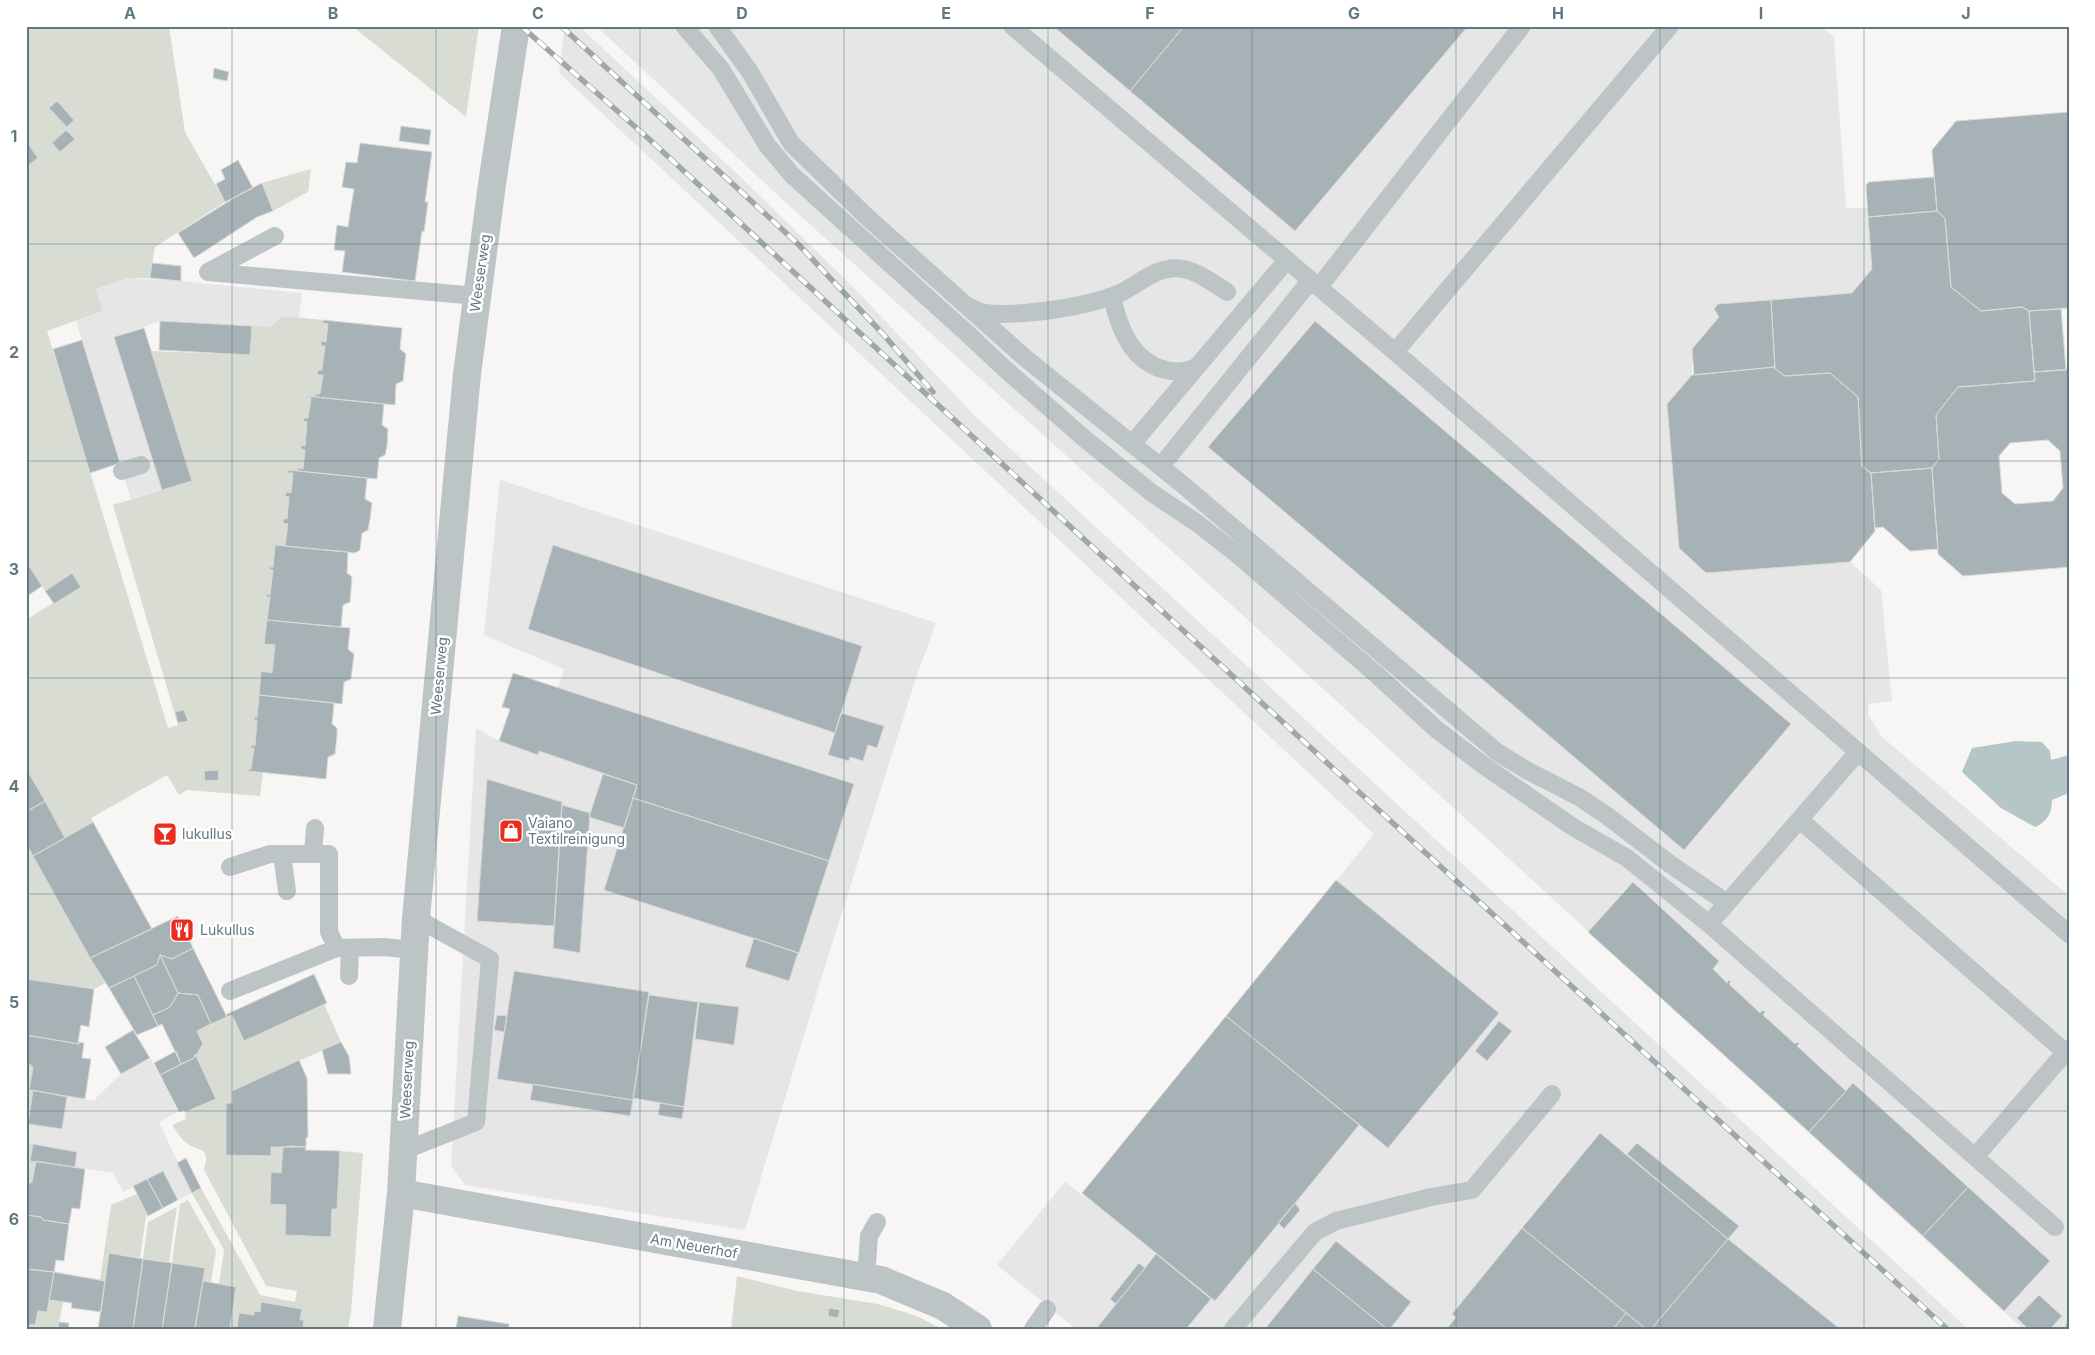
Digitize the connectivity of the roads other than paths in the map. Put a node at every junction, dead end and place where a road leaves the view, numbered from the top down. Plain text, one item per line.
1 (516, 26) edge
2 (684, 26) edge
3 (717, 26) edge
4 (1012, 26) edge
5 (1522, 26) edge
6 (1665, 28) edge
7 (275, 236) dead end
8 (1287, 260) junction
9 (1315, 284) junction
10 (1227, 292) dead end
11 (477, 296) junction
12 (1112, 296) junction
13 (967, 306) junction
14 (1395, 352) junction
15 (1196, 367) junction
16 (1132, 444) junction
17 (141, 465) dead end
18 (1160, 466) junction
19 (122, 471) dead end
20 (1858, 752) junction
21 (1800, 820) junction
22 (315, 828) dead end
23 (282, 854) junction
24 (313, 854) junction
25 (230, 867) dead end
26 (287, 890) dead end
27 (1727, 903) junction
28 (416, 918) junction
29 (1709, 924) junction
30 (2069, 934) edge
31 (343, 948) junction
32 (414, 950) junction
33 (348, 976) dead end
34 (237, 984) dead end
35 (2067, 1050) edge
36 (1552, 1094) dead end
37 (403, 1151) junction
38 (1975, 1157) junction
39 (401, 1193) junction
40 (877, 1222) dead end
41 (2054, 1227) dead end
42 (866, 1278) junction
43 (1047, 1309) dead end
44 (387, 1329) edge
45 (978, 1329) edge
46 (1033, 1329) edge
47 (1233, 1329) edge

1 - 11 street, Weeserweg
2 - 29 lane
3 - 13 lane
4 - 8 lane
5 - 9 lane
6 - 14 lane
7 - 11 lane
8 - 9 lane
8 - 15 lane
9 - 14 lane
9 - 18 lane
10 - 12 lane
11 - 28 street, Weeserweg
12 - 13 lane
12 - 15 lane
13 - 16 lane
14 - 20 lane
15 - 16 lane
16 - 18 lane
17 - 19 lane
18 - 27 lane
20 - 21 lane
20 - 30 lane
21 - 27 lane
21 - 35 lane
22 - 24 lane
23 - 24 lane
23 - 25 lane
23 - 26 lane
24 - 31 lane
27 - 29 lane
28 - 32 street, Weeserweg
28 - 37 lane
29 - 38 lane
31 - 32 lane
31 - 33 lane
31 - 34 lane
32 - 37 street, Weeserweg
35 - 38 lane
36 - 47 lane
37 - 39 street, Weeserweg
38 - 41 lane
39 - 42 street, Am Neuerhof
39 - 44 street, Weeserweg
40 - 42 lane
42 - 45 street, Am Neuerhof
43 - 46 lane

